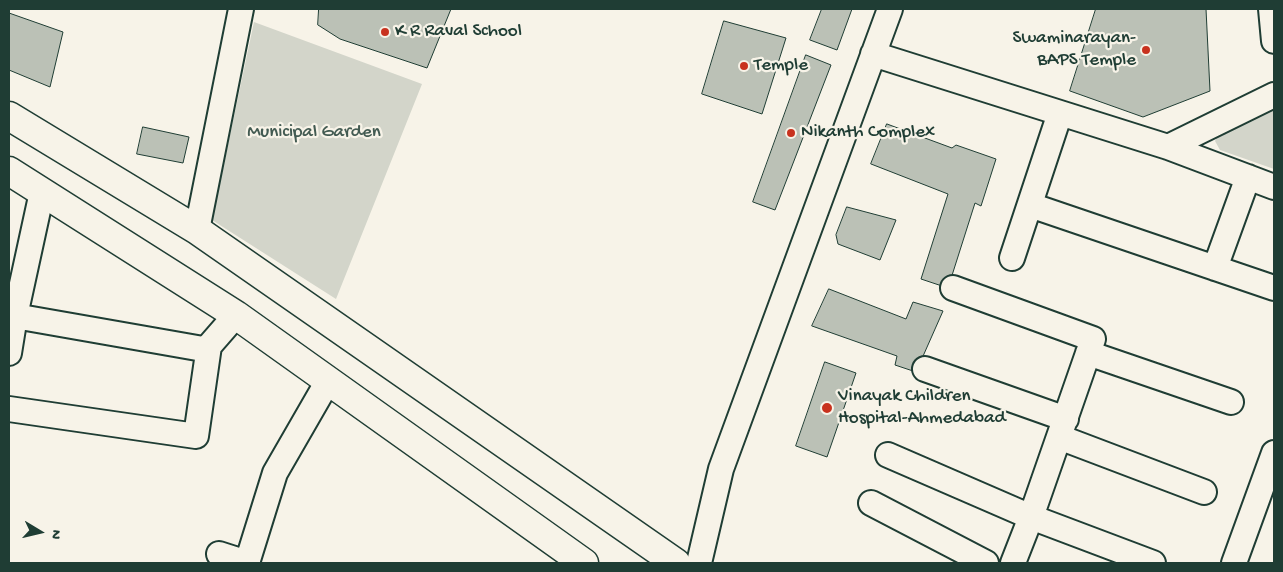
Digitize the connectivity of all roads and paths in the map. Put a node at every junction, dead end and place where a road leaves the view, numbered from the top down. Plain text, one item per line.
1 (241, 9) edge
2 (890, 9) edge
3 (1271, 9) edge
4 (1274, 41) edge
5 (873, 54) junction
6 (1274, 95) edge
7 (1060, 113) junction
8 (9, 116) edge
9 (1168, 147) junction
10 (9, 171) edge
11 (1248, 177) junction
12 (1274, 187) edge
13 (42, 192) junction
14 (1030, 205) junction
15 (197, 230) junction
16 (1012, 258) dead end
17 (1215, 268) junction
18 (952, 288) dead end
19 (1274, 288) edge
20 (236, 315) junction
21 (12, 316) edge
22 (209, 346) junction
23 (1088, 353) junction
24 (9, 354) edge
25 (925, 369) dead end
26 (328, 381) junction
27 (1231, 402) dead end
28 (9, 409) edge
29 (1062, 428) junction
30 (1274, 453) edge
31 (888, 455) dead end
32 (1204, 492) dead end
33 (871, 503) dead end
34 (1031, 517) junction
35 (219, 554) dead end
36 (247, 563) edge
37 (584, 563) edge
38 (676, 563) edge
39 (699, 563) edge
40 (986, 563) edge
41 (1013, 563) edge
42 (1153, 563) edge
43 (1234, 563) edge

1 - 15 street
2 - 5 street
3 - 4 street
5 - 7 street
5 - 39 street
6 - 9 street
7 - 9 street
7 - 14 street
8 - 15 main road
9 - 11 street
10 - 13 main road
11 - 12 street
11 - 17 street
13 - 20 main road
13 - 21 street
14 - 16 street
14 - 17 street
15 - 38 main road
17 - 19 street
18 - 23 street
20 - 22 street
20 - 26 main road
21 - 22 street
21 - 24 street
22 - 28 street
23 - 27 street
23 - 29 street
25 - 29 street
26 - 36 street
26 - 37 main road
29 - 32 street
29 - 34 street
30 - 43 street
31 - 34 street
33 - 40 street
34 - 41 street
34 - 42 street
35 - 36 street

